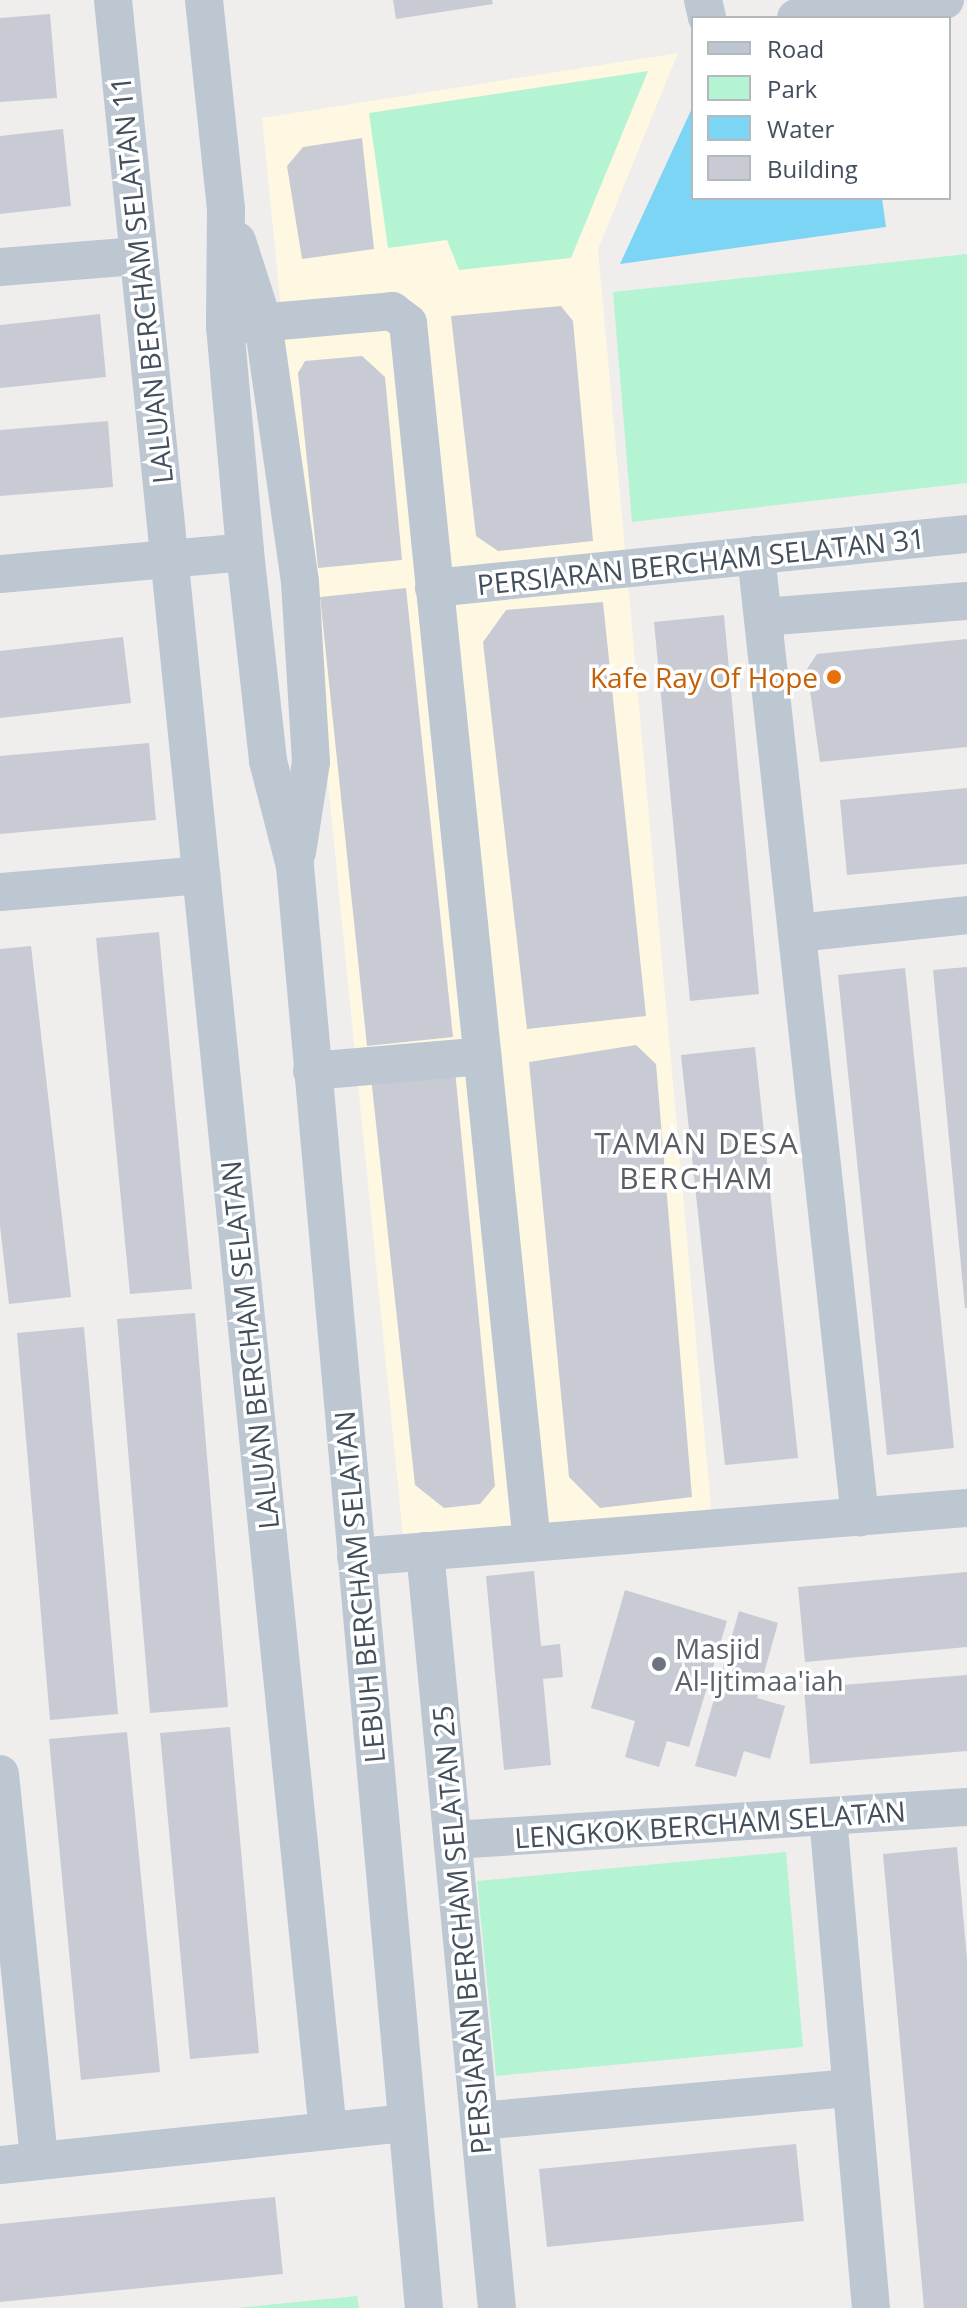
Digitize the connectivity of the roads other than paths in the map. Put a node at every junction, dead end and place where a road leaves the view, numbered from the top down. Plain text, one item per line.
1 (113, 0) edge
2 (204, 0) edge
3 (945, 0) edge
4 (964, 0) edge
5 (967, 10) edge
6 (813, 16) edge
7 (226, 208) junction
8 (138, 256) junction
9 (0, 267) edge
10 (263, 322) junction
11 (225, 326) junction
12 (275, 400) junction
13 (967, 534) edge
14 (245, 552) junction
15 (756, 555) junction
16 (169, 560) junction
17 (0, 574) edge
18 (434, 588) junction
19 (967, 601) edge
20 (763, 617) junction
21 (311, 762) junction
22 (295, 866) junction
23 (201, 875) junction
24 (0, 892) edge
25 (967, 915) edge
26 (797, 933) junction
27 (482, 1056) junction
28 (312, 1071) junction
29 (967, 1508) edge
30 (860, 1517) junction
31 (532, 1543) junction
32 (425, 1551) junction
33 (356, 1557) junction
34 (0, 1774) edge
35 (967, 1807) edge
36 (828, 1817) junction
37 (453, 1840) junction
38 (851, 2088) junction
39 (479, 2121) junction
40 (407, 2123) junction
41 (328, 2131) junction
42 (39, 2161) junction
43 (0, 2165) edge
44 (424, 2308) edge
45 (497, 2308) edge
46 (871, 2308) edge

1 - 8 street, LALUAN BERCHAM SELATAN 11
2 - 7 street
3 - 6 street
4 - 5 street
7 - 10 street
7 - 11 street
8 - 9 street
8 - 16 street, LALUAN BERCHAM SELATAN 11
10 - 11 street
10 - 12 street
10 - 18 street
11 - 14 street
12 - 14 street
12 - 21 street
13 - 15 street, PERSIARAN BERCHAM SELATAN 31
14 - 16 street
14 - 21 street
14 - 22 street
15 - 18 street, PERSIARAN BERCHAM SELATAN 31
15 - 20 street
16 - 17 street
16 - 23 street, LALUAN BERCHAM SELATAN
18 - 27 street
19 - 20 street
20 - 26 street
21 - 22 street
22 - 28 street, LEBUH BERCHAM SELATAN
23 - 24 street
23 - 41 street, LALUAN BERCHAM SELATAN
25 - 26 street
26 - 30 street
27 - 28 street
27 - 31 street
28 - 33 street, LEBUH BERCHAM SELATAN
29 - 30 street
30 - 31 street
31 - 32 street
32 - 33 street
32 - 37 street, PERSIARAN BERCHAM SELATAN 25
33 - 40 street, LEBUH BERCHAM SELATAN
34 - 42 street
35 - 36 street, LENGKOK BERCHAM SELATAN
36 - 37 street, LENGKOK BERCHAM SELATAN
36 - 38 street
37 - 39 street, PERSIARAN BERCHAM SELATAN 25
38 - 39 street
38 - 46 street
39 - 45 street, PERSIARAN BERCHAM SELATAN 25
40 - 41 street
40 - 44 street, LEBUH BERCHAM SELATAN
41 - 42 street
42 - 43 street

